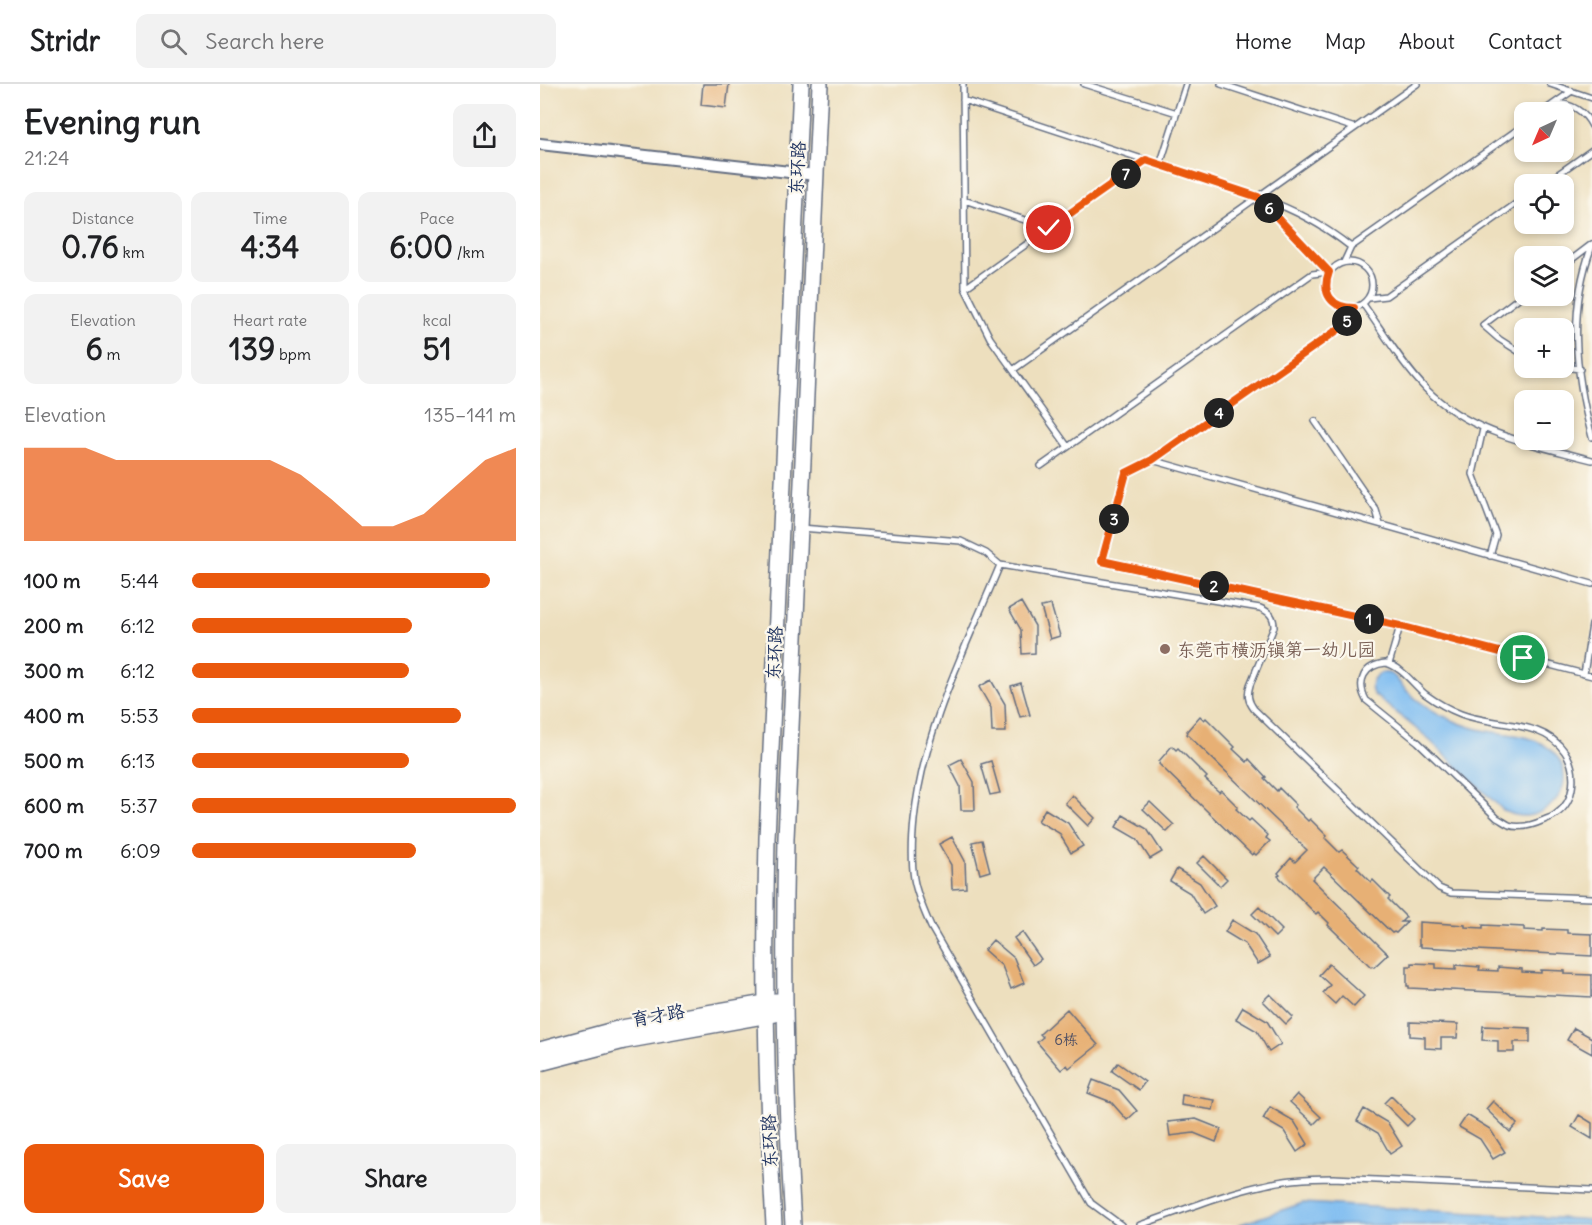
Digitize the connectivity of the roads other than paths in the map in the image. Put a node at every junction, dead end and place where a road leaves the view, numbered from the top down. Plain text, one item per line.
1 (801, 84) edge
2 (820, 84) edge
3 (963, 84) edge
4 (1084, 84) edge
5 (1186, 84) edge
6 (1221, 84) edge
7 (1417, 84) edge
8 (1550, 84) edge
9 (1572, 91) junction
10 (1592, 98) edge
11 (963, 100) junction
12 (1557, 102) edge
13 (1574, 107) edge
14 (1177, 113) junction
15 (1592, 126) edge
16 (1355, 128) junction
17 (1514, 132) edge
18 (540, 144) edge
19 (1592, 150) edge
20 (1146, 160) junction
21 (1160, 165) junction
22 (797, 173) junction
23 (1558, 174) edge
24 (816, 175) junction
25 (1258, 197) junction
26 (963, 200) junction
27 (1514, 205) edge
28 (1049, 228) junction
29 (1592, 245) edge
30 (1351, 247) junction
31 (1574, 258) edge
32 (1344, 262) junction
33 (1329, 272) junction
34 (965, 288) junction
35 (1369, 298) junction
36 (1514, 302) edge
37 (1363, 304) junction
38 (1354, 308) junction
39 (1514, 349) edge
40 (1574, 368) edge
41 (1580, 369) junction
42 (1013, 370) junction
43 (1315, 422) dead end
44 (1483, 429) junction
45 (1592, 437) edge
46 (1068, 447) junction
47 (1152, 460) junction
48 (1592, 460) edge
49 (1041, 466) dead end
50 (1380, 524) junction
51 (800, 527) junction
52 (1490, 555) junction
53 (1000, 565) junction
54 (1592, 584) edge
55 (1592, 625) edge
56 (1400, 626) junction
57 (1389, 664) junction
58 (1584, 674) junction
59 (1592, 676) edge
60 (1592, 898) edge
61 (785, 1005) junction
62 (766, 1009) junction
63 (540, 1050) edge
64 (540, 1063) edge
65 (1592, 1190) edge
66 (774, 1225) edge
67 (793, 1225) edge
68 (1121, 1225) edge
69 (1140, 1225) edge

1 - 22 main road, 东环路
2 - 24 main road, 东环路
3 - 11 lane
4 - 14 lane
5 - 14 lane
6 - 16 lane
7 - 16 lane
8 - 9 lane
9 - 10 lane
9 - 12 lane
11 - 20 lane
11 - 26 lane
13 - 15 lane
14 - 21 lane
16 - 25 lane
17 - 30 lane
18 - 22 street
19 - 23 lane
20 - 21 lane
20 - 28 lane
21 - 25 lane
22 - 24 street
22 - 62 main road, 东环路
24 - 51 main road, 东环路
25 - 30 lane
25 - 33 lane
25 - 42 lane
26 - 28 lane
26 - 34 lane
27 - 35 lane
28 - 34 lane
29 - 31 lane
29 - 41 lane
30 - 32 lane
32 - 33 lane
32 - 35 lane
33 - 38 lane
33 - 46 lane
34 - 42 lane
35 - 37 lane
36 - 39 lane
37 - 38 lane
37 - 44 lane
38 - 47 lane
40 - 41 lane
41 - 45 lane
42 - 46 lane
43 - 50 lane
44 - 48 lane
44 - 52 lane
46 - 49 lane
47 - 50 lane
47 - 56 lane
50 - 52 lane
51 - 53 lane
51 - 61 main road, 东环路
52 - 54 lane
53 - 60 lane
53 - 68 lane
55 - 58 lane
56 - 57 lane
56 - 58 lane
57 - 57 lane
58 - 59 lane
61 - 62 main road, 育才路
61 - 67 main road, 东环路
62 - 63 main road, 育才路
62 - 64 main road, 育才路
62 - 66 main road, 东环路
65 - 69 lane

